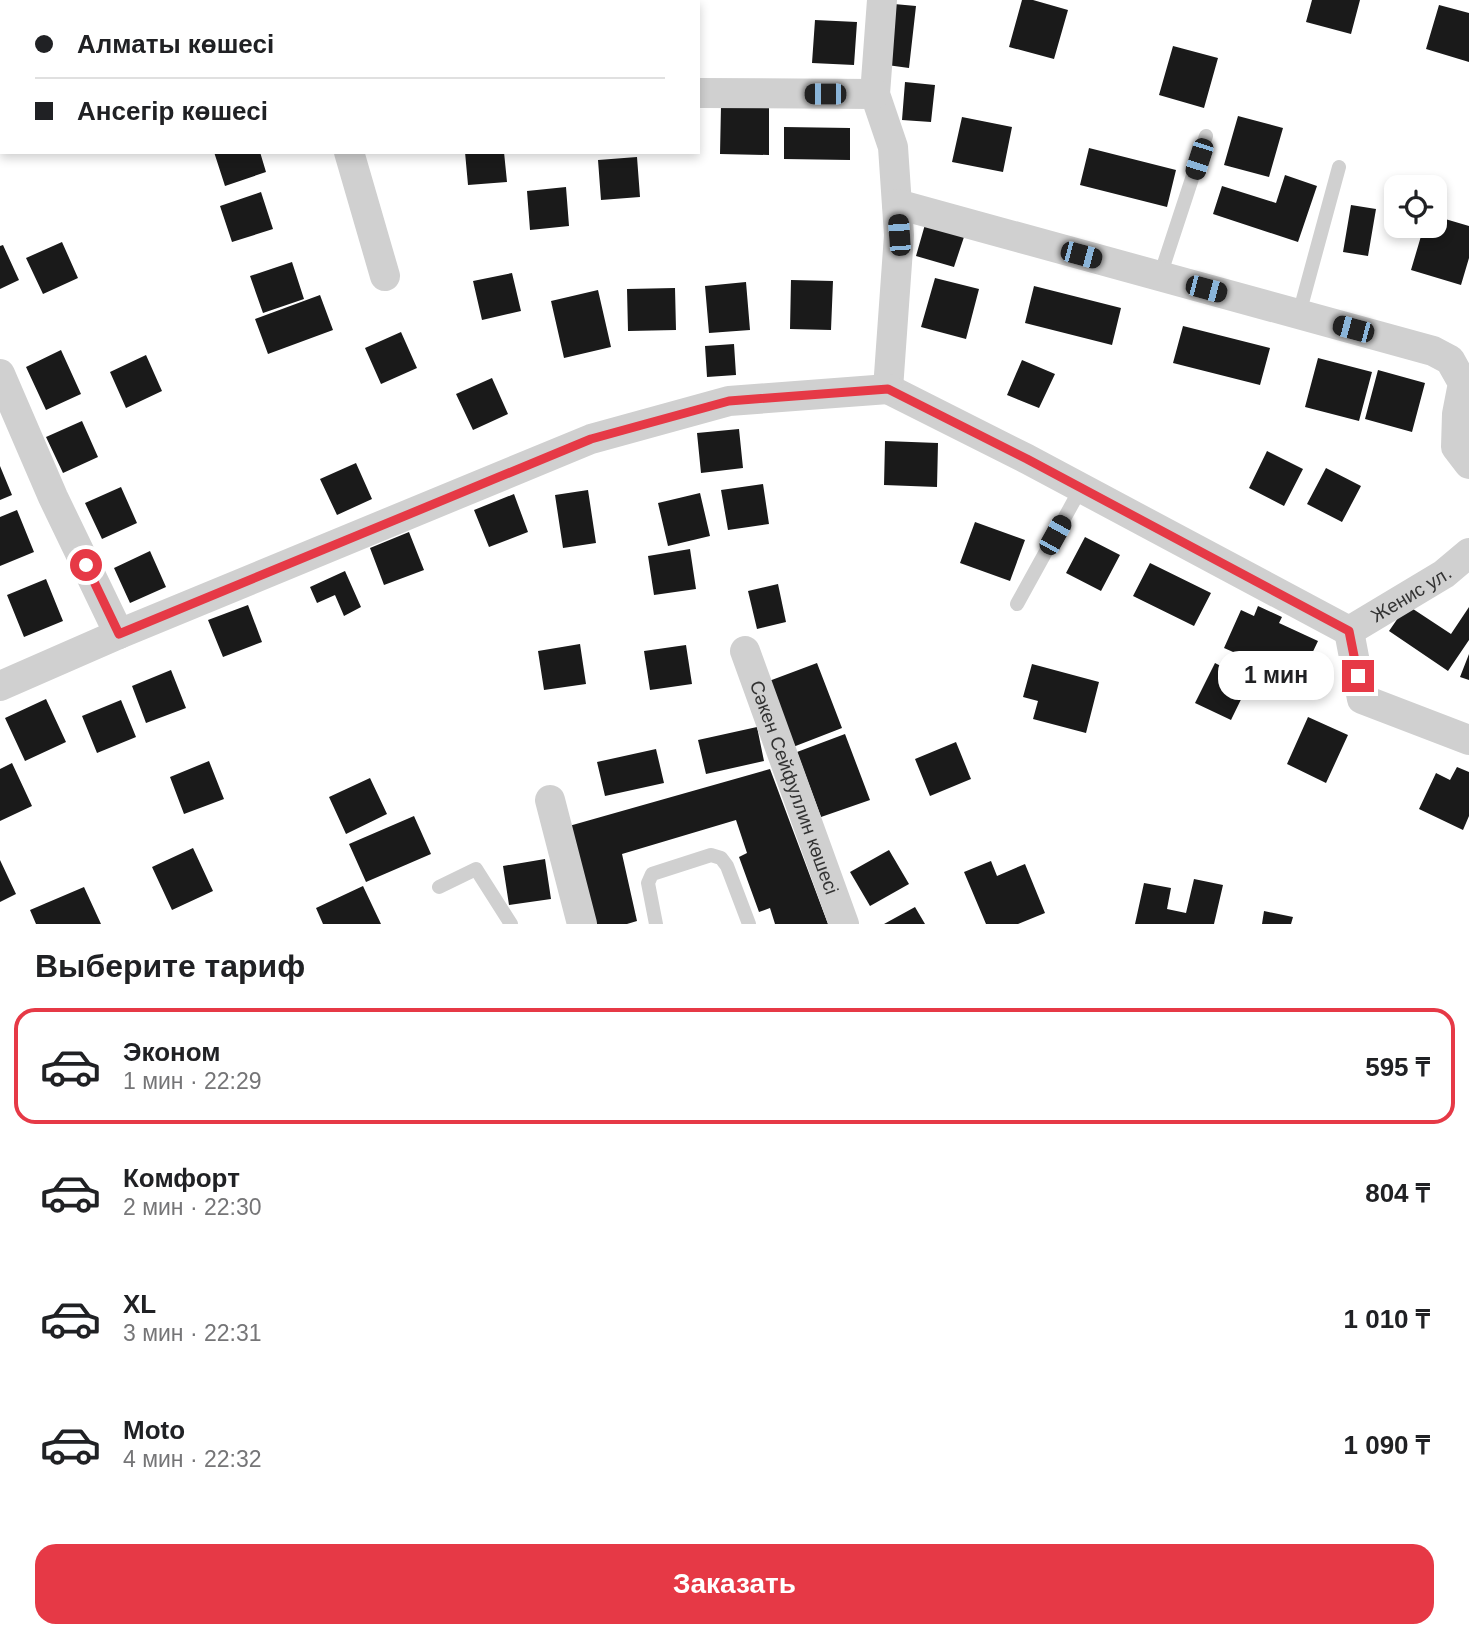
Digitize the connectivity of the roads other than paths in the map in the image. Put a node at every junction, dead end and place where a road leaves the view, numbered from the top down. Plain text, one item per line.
1 (882, 0) edge
2 (700, 93) edge
3 (875, 94) junction
4 (1206, 136) dead end
5 (350, 154) edge
6 (1339, 167) dead end
7 (897, 204) junction
8 (385, 276) dead end
9 (1160, 276) junction
10 (1299, 314) junction
11 (0, 374) edge
12 (888, 389) junction
13 (1469, 464) edge
14 (1081, 488) junction
15 (1469, 553) edge
16 (1017, 604) dead end
17 (1349, 631) junction
18 (119, 634) junction
19 (746, 651) dead end
20 (0, 686) edge
21 (1469, 740) edge
22 (550, 800) dead end
23 (439, 887) dead end
24 (511, 924) edge
25 (582, 924) edge
26 (656, 924) edge
27 (749, 924) edge
28 (844, 924) edge

1 - 3 street
2 - 3 street
3 - 7 street
4 - 9 lane
5 - 8 street
6 - 10 lane
7 - 9 street
7 - 12 street
9 - 10 street
10 - 13 street
11 - 18 street
12 - 14 street
12 - 18 street
14 - 16 lane
14 - 17 street
15 - 17 street, Женис ул.
17 - 21 street
18 - 20 street
19 - 28 street, Сәкен Сейфуллин көшесі
22 - 25 street
23 - 24 lane
26 - 27 lane

